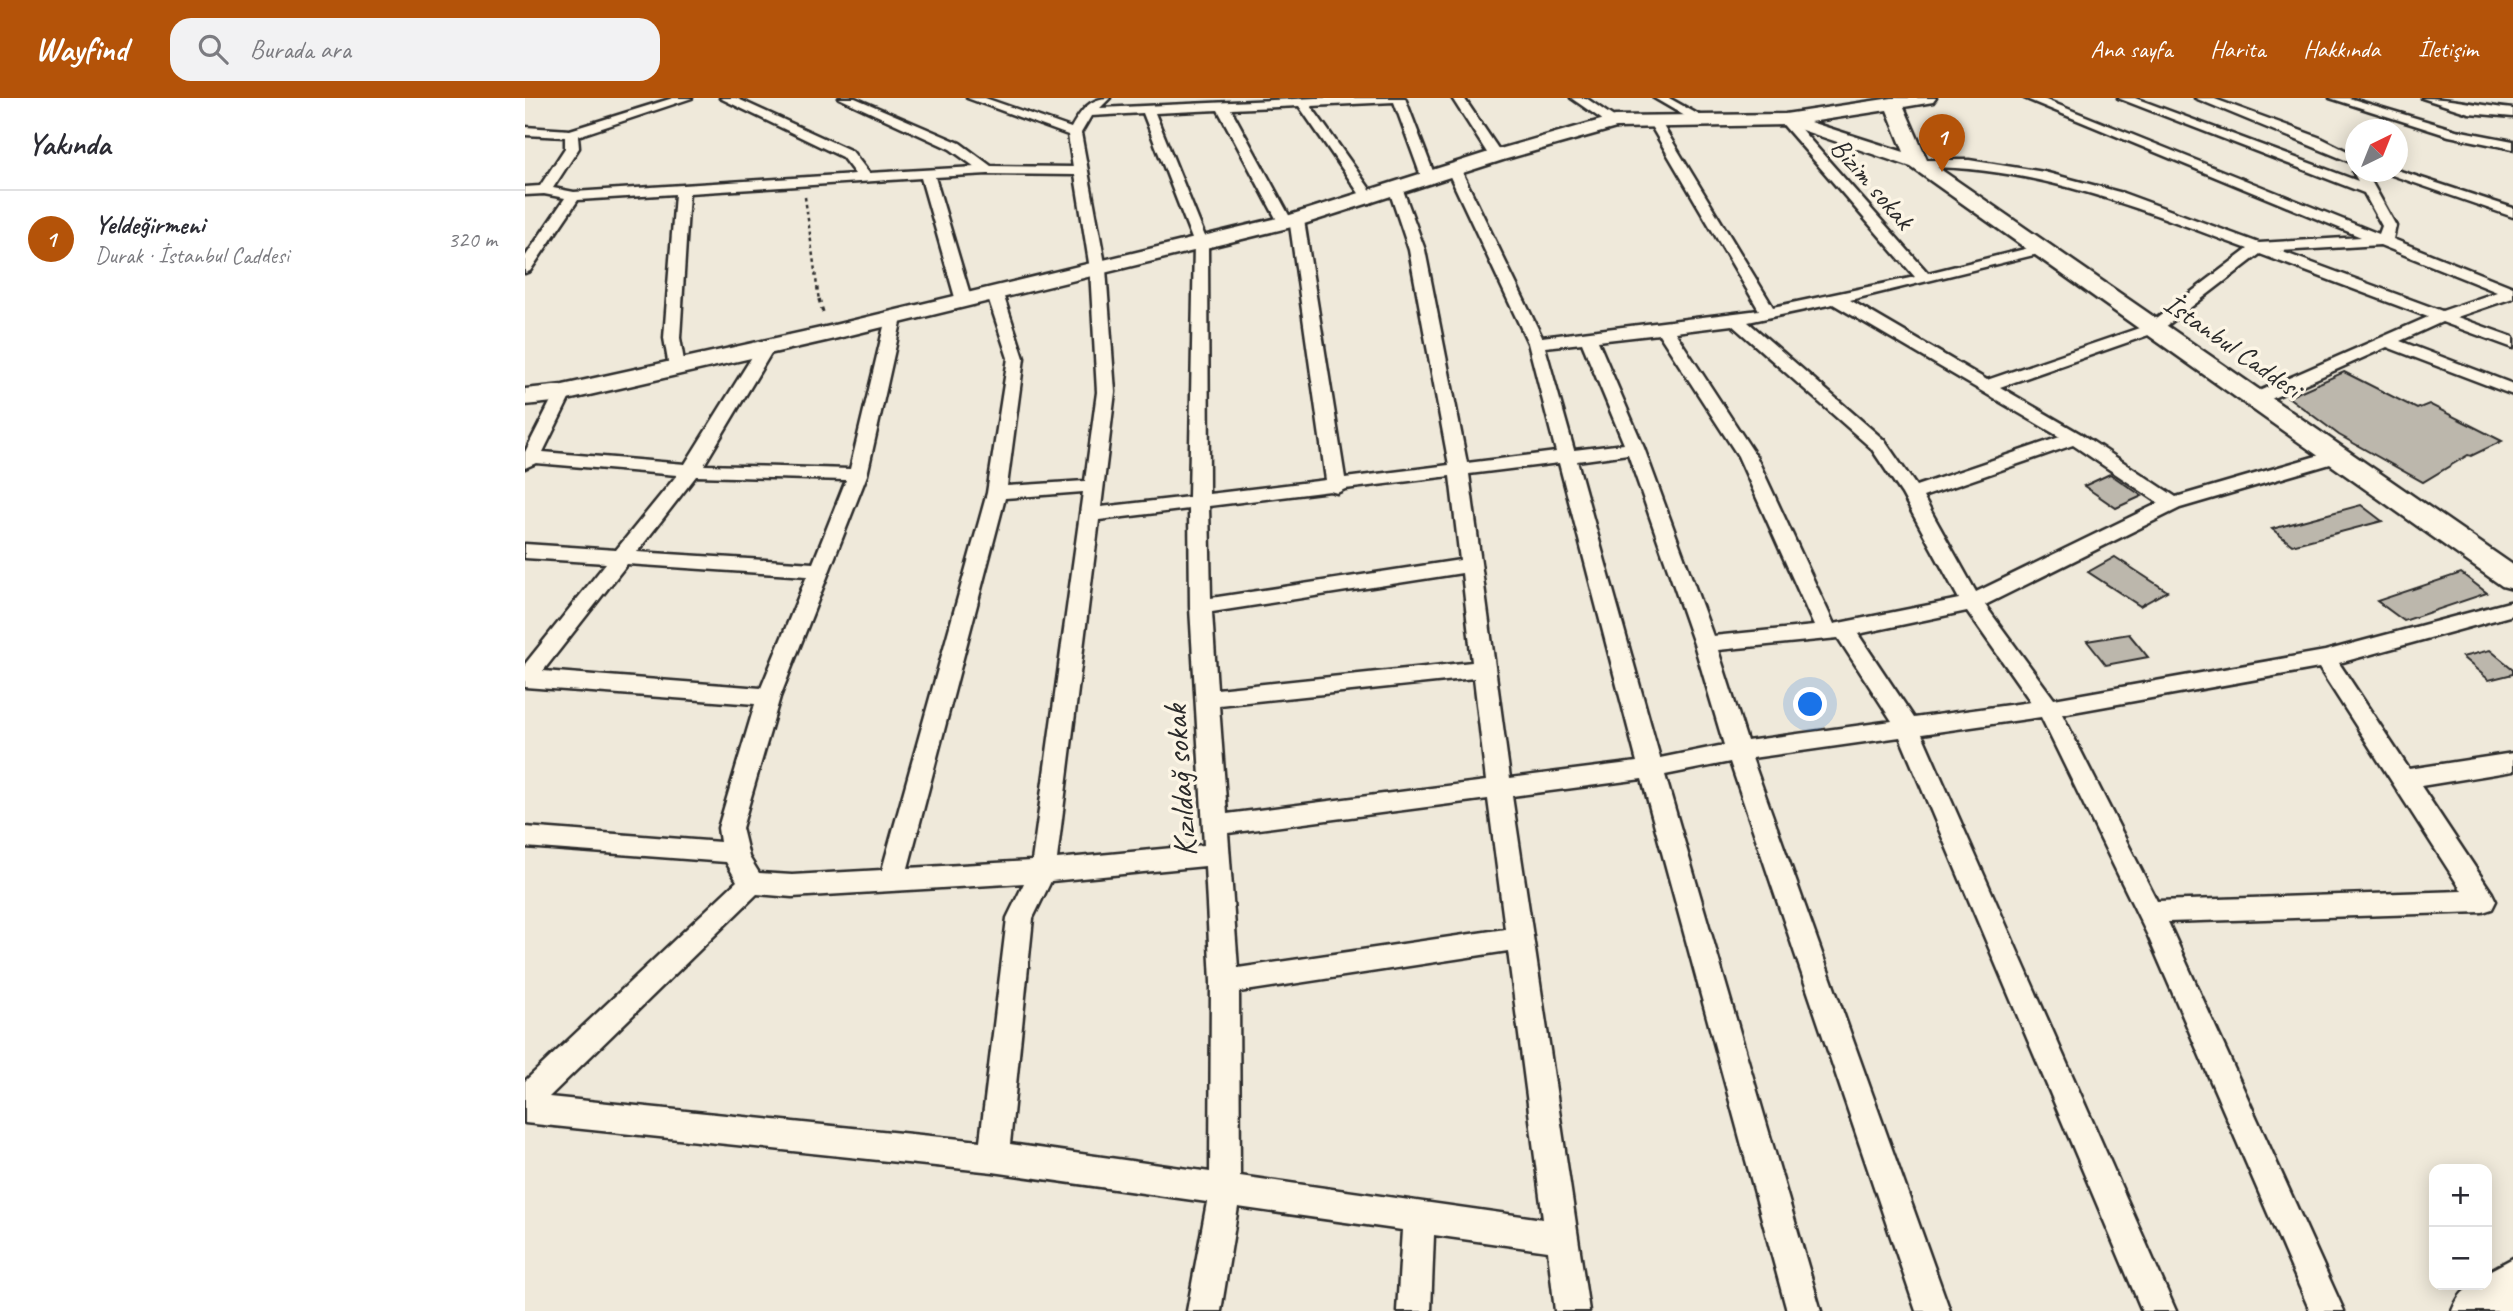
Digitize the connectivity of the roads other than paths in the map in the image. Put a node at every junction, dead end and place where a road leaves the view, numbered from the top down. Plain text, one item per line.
1 (633, 98) edge
2 (685, 98) edge
3 (726, 98) edge
4 (845, 98) edge
5 (973, 98) edge
6 (1399, 98) edge
7 (1458, 98) edge
8 (1577, 98) edge
9 (1660, 98) edge
10 (1927, 98) edge
11 (2030, 98) edge
12 (2124, 98) edge
13 (2201, 98) edge
14 (2356, 98) edge
15 (2428, 98) edge
16 (2338, 99) edge
17 (1889, 101) edge
18 (1094, 103) edge
19 (1304, 104) junction
20 (1223, 107) junction
21 (648, 110) junction
22 (1148, 110) junction
23 (2513, 113) edge
24 (1702, 120) junction
25 (1785, 120) junction
26 (1654, 121) junction
27 (1615, 122) junction
28 (525, 131) edge
29 (1074, 133) junction
30 (571, 134) junction
31 (2513, 145) edge
32 (1496, 156) junction
33 (2345, 158) edge
34 (1918, 163) junction
35 (988, 170) junction
36 (1454, 170) junction
37 (1079, 171) junction
38 (927, 174) junction
39 (865, 178) junction
40 (2408, 178) edge
41 (1429, 179) junction
42 (2366, 182) edge
43 (682, 189) junction
44 (544, 190) junction
45 (1396, 190) junction
46 (525, 191) edge
47 (2371, 191) junction
48 (575, 196) junction
49 (1370, 199) junction
50 (2513, 213) edge
51 (1291, 221) junction
52 (2385, 240) junction
53 (1201, 244) junction
54 (2259, 248) junction
55 (2041, 249) junction
56 (525, 267) edge
57 (1098, 269) junction
58 (1925, 279) junction
59 (2512, 292) edge
60 (995, 294) junction
61 (1835, 299) junction
62 (964, 301) junction
63 (1769, 313) junction
64 (2443, 316) junction
65 (894, 318) junction
66 (1736, 320) junction
67 (1664, 328) junction
68 (2154, 328) junction
69 (1588, 337) junction
70 (2388, 342) junction
71 (1537, 343) junction
72 (2513, 343) edge
73 (766, 348) junction
74 (677, 368) junction
75 (1985, 386) junction
76 (2513, 390) edge
77 (563, 393) junction
78 (525, 397) edge
79 (2256, 399) junction
80 (2075, 438) junction
81 (1635, 448) junction
82 (2337, 456) junction
83 (1566, 457) junction
84 (528, 459) edge
85 (691, 470) junction
86 (1459, 471) junction
87 (857, 475) junction
88 (1092, 486) junction
89 (1337, 487) junction
90 (997, 493) junction
91 (1912, 494) junction
92 (1199, 503) junction
93 (2173, 504) junction
94 (1088, 515) junction
95 (525, 551) edge
96 (623, 557) junction
97 (1471, 565) junction
98 (820, 570) junction
99 (2513, 579) edge
100 (1972, 603) junction
101 (1201, 607) junction
102 (2513, 608) edge
103 (1835, 630) junction
104 (1705, 644) junction
105 (2325, 659) junction
106 (1483, 669) junction
107 (525, 678) edge
108 (769, 697) junction
109 (1206, 698) junction
110 (2048, 708) junction
111 (1907, 726) junction
112 (1738, 751) junction
113 (2513, 762) edge
114 (1651, 769) junction
115 (2403, 779) junction
116 (1499, 789) junction
117 (1216, 825) junction
118 (525, 837) edge
119 (736, 853) junction
120 (1218, 855) junction
121 (1042, 871) junction
122 (892, 880) junction
123 (752, 883) junction
124 (2150, 912) junction
125 (1519, 938) junction
126 (1225, 982) junction
127 (525, 1101) edge
128 (525, 1109) edge
129 (993, 1157) junction
130 (1225, 1191) junction
131 (1419, 1217) junction
132 (1562, 1237) junction
133 (2513, 1282) edge
134 (1204, 1311) edge
135 (1414, 1311) edge
136 (1572, 1311) edge
137 (1804, 1311) edge
138 (1933, 1311) edge
139 (2159, 1311) edge
140 (2327, 1311) edge
141 (2476, 1311) edge

1 - 21 street
2 - 21 street
3 - 39 street
4 - 35 street
5 - 29 street
6 - 19 street
6 - 41 street
7 - 32 street
8 - 27 street
9 - 24 street
10 - 17 street
11 - 52 street
12 - 47 street
13 - 33 street
14 - 16 street
15 - 23 street
16 - 31 street
17 - 25 street
17 - 34 street
18 - 22 street
18 - 29 street
19 - 20 street
19 - 49 street
20 - 22 street
20 - 51 street
21 - 30 street
22 - 53 street
24 - 25 street
24 - 26 street
25 - 34 street, İstanbul Caddesi
25 - 58 street, Bizim sokak
26 - 27 street
26 - 63 street
27 - 32 street
28 - 30 street
29 - 37 street
30 - 44 street
32 - 36 street
34 - 54 street
34 - 55 street, İstanbul Caddesi
35 - 37 street
35 - 38 street
36 - 41 street
36 - 71 street
37 - 57 street
38 - 39 street
38 - 62 street
39 - 43 street
40 - 50 street
41 - 45 street
42 - 47 street
43 - 48 street
43 - 74 street
44 - 46 street
44 - 48 street
45 - 49 street
45 - 86 street
47 - 52 street
48 - 56 street
49 - 51 street
51 - 53 street
51 - 89 street
52 - 54 street
52 - 59 street
53 - 57 street
53 - 92 street, Kızıldağ sokak
54 - 64 street
54 - 68 street
55 - 58 street
55 - 68 street, İstanbul Caddesi
57 - 60 street
57 - 88 street
58 - 61 street
59 - 64 street
60 - 62 street
60 - 90 street
61 - 63 street
61 - 75 street
62 - 65 street
63 - 66 street
64 - 70 street
64 - 72 street
65 - 73 street
65 - 87 street
66 - 67 street
66 - 91 street
67 - 69 street
67 - 103 street
68 - 75 street
68 - 79 street, İstanbul Caddesi
69 - 71 street
69 - 81 street
70 - 76 street
70 - 79 street
71 - 83 street
73 - 74 street
73 - 85 street
74 - 77 street
75 - 80 street
77 - 78 street
77 - 84 street
79 - 82 street, İstanbul Caddesi
80 - 91 street
80 - 93 street
81 - 83 street
81 - 104 street
82 - 93 street
82 - 99 street, İstanbul Caddesi
83 - 86 street
83 - 114 street
84 - 85 street
85 - 87 street
85 - 96 street
86 - 89 street
86 - 97 street
87 - 98 street
88 - 90 street
88 - 94 street
89 - 92 street
90 - 122 street
91 - 100 street
92 - 94 street
92 - 101 street, Kızıldağ sokak
93 - 100 street
94 - 121 street
95 - 96 street
96 - 98 street
96 - 107 street
97 - 101 street
97 - 106 street
98 - 108 street
100 - 103 street
100 - 110 street
101 - 109 street, Kızıldağ sokak
102 - 105 street
103 - 104 street
103 - 111 street
104 - 112 street
105 - 110 street
105 - 115 street
106 - 109 street
106 - 116 street
107 - 108 street
108 - 119 street
109 - 117 street, Kızıldağ sokak
110 - 111 street
110 - 124 street
111 - 112 street
111 - 139 street
112 - 114 street
112 - 138 street
113 - 115 street
114 - 116 street
114 - 137 street
115 - 124 street
116 - 117 street
116 - 125 street
117 - 120 street, Kızıldağ sokak
118 - 119 street
119 - 123 street
120 - 121 street
120 - 126 street, Kızıldağ sokak
121 - 122 street
121 - 129 street
122 - 123 street
123 - 127 street
124 - 140 street
125 - 126 street
125 - 132 street
126 - 130 street, Kızıldağ sokak
128 - 129 street
129 - 130 street
130 - 131 street
130 - 134 street, Kızıldağ sokak
131 - 132 street
131 - 135 street
132 - 136 street
133 - 141 street

